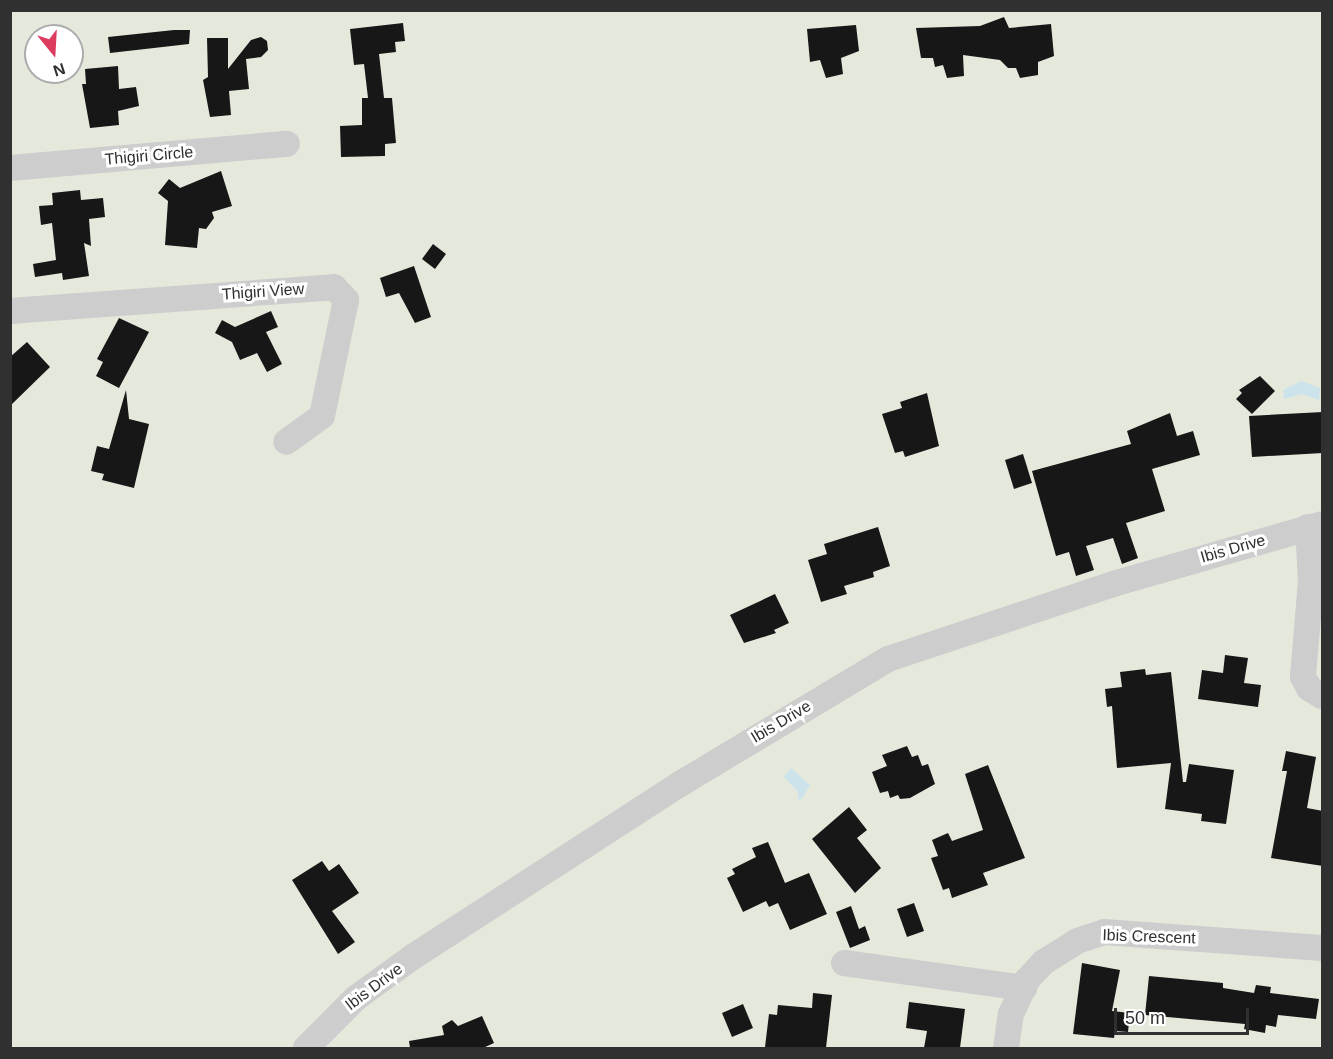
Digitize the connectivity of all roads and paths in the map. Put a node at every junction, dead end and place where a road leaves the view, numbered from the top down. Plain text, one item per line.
1 (287, 144) dead end
2 (10, 168) edge
3 (10, 310) edge
4 (286, 442) dead end
5 (1315, 526) edge
6 (1323, 696) edge
7 (1323, 948) edge
8 (844, 963) dead end
9 (1024, 988) junction
10 (306, 1048) edge
11 (1006, 1048) edge

1 - 2 street, Thigiri Circle
3 - 4 street, Thigiri View
5 - 6 street
5 - 10 street, Ibis Drive
7 - 9 street, Ibis Crescent
8 - 9 street
9 - 11 street, Ibis Crescent

